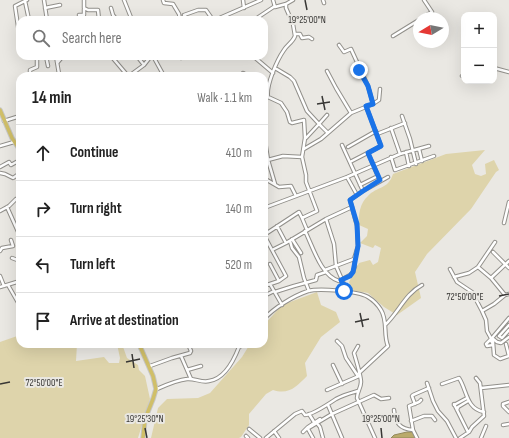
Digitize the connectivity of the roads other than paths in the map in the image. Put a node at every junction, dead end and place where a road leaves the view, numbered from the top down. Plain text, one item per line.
1 (44, 0) edge
2 (84, 0) edge
3 (124, 0) edge
4 (163, 0) edge
5 (171, 0) edge
6 (243, 0) edge
7 (261, 0) edge
8 (273, 0) edge
9 (293, 0) edge
10 (424, 0) edge
11 (26, 1) edge
12 (173, 4) junction
13 (286, 4) junction
14 (60, 5) dead end
15 (275, 6) junction
16 (45, 8) junction
17 (84, 8) junction
18 (111, 8) dead end
19 (244, 8) junction
20 (432, 12) edge
21 (16, 16) edge
22 (29, 16) edge
23 (46, 16) edge
24 (79, 16) edge
25 (99, 16) edge
26 (114, 16) edge
27 (130, 16) edge
28 (179, 16) edge
29 (184, 16) edge
30 (211, 16) edge
31 (224, 16) edge
32 (260, 16) edge
33 (413, 24) edge
34 (295, 34) junction
35 (393, 36) dead end
36 (312, 39) dead end
37 (339, 45) dead end
38 (37, 60) edge
39 (47, 60) edge
40 (115, 60) edge
41 (140, 60) edge
42 (148, 60) edge
43 (154, 60) edge
44 (257, 60) edge
45 (58, 62) edge
46 (144, 65) junction
47 (48, 66) dead end
48 (274, 68) junction
49 (497, 69) edge
50 (327, 71) dead end
51 (30, 72) edge
52 (59, 72) edge
53 (125, 72) edge
54 (134, 72) edge
55 (162, 72) edge
56 (509, 72) edge
57 (273, 74) junction
58 (380, 89) dead end
59 (268, 90) joint
60 (373, 104) junction
61 (366, 106) junction
62 (0, 110) edge
63 (351, 113) junction
64 (328, 115) dead end
65 (402, 116) dead end
66 (0, 117) edge
67 (16, 118) edge
68 (4, 122) junction
69 (404, 123) junction
70 (319, 124) junction
71 (391, 128) junction
72 (376, 133) junction
73 (328, 134) junction
74 (305, 138) junction
75 (13, 142) junction
76 (16, 145) edge
77 (342, 145) dead end
78 (0, 146) edge
79 (429, 146) dead end
80 (16, 147) edge
81 (348, 147) dead end
82 (303, 149) junction
83 (419, 149) junction
84 (413, 150) junction
85 (406, 152) junction
86 (368, 153) junction
87 (400, 154) junction
88 (434, 156) dead end
89 (302, 157) junction
90 (391, 157) junction
91 (268, 160) joint
92 (422, 161) junction
93 (16, 162) edge
94 (350, 162) junction
95 (416, 164) junction
96 (373, 165) junction
97 (409, 166) junction
98 (0, 168) edge
99 (0, 173) edge
100 (355, 174) junction
101 (16, 176) edge
102 (378, 176) junction
103 (347, 177) junction
104 (388, 177) dead end
105 (268, 180) edge
106 (380, 180) junction
107 (275, 184) junction
108 (360, 185) junction
109 (309, 191) junction
110 (363, 191) junction
111 (357, 195) junction
112 (296, 196) junction
113 (16, 199) edge
114 (509, 202) edge
115 (268, 206) edge
116 (352, 207) junction
117 (7, 208) junction
118 (0, 211) edge
119 (302, 218) junction
120 (326, 219) junction
121 (504, 224) dead end
122 (277, 226) junction
123 (16, 227) edge
124 (306, 231) junction
125 (268, 233) edge
126 (10, 240) dead end
127 (291, 240) junction
128 (494, 242) dead end
129 (268, 243) edge
130 (286, 243) junction
131 (272, 250) junction
132 (0, 251) edge
133 (493, 252) dead end
134 (301, 253) dead end
135 (12, 258) dead end
136 (354, 259) junction
137 (16, 260) edge
138 (509, 261) edge
139 (270, 264) dead end
140 (505, 265) junction
141 (336, 266) junction
142 (478, 267) junction
143 (509, 268) edge
144 (450, 269) dead end
145 (325, 271) junction
146 (0, 276) edge
147 (454, 277) junction
148 (491, 278) junction
149 (341, 280) junction
150 (279, 281) junction
151 (16, 282) edge
152 (306, 283) junction
153 (8, 284) junction
154 (270, 284) joint
155 (422, 285) dead end
156 (4, 286) junction
157 (0, 287) edge
158 (274, 291) junction
159 (309, 291) junction
160 (347, 292) junction
161 (268, 294) edge
162 (509, 294) edge
163 (505, 295) junction
164 (16, 299) edge
165 (282, 305) junction
166 (482, 311) junction
167 (268, 316) edge
168 (509, 318) edge
169 (385, 325) junction
170 (509, 325) edge
171 (509, 330) edge
172 (509, 337) edge
173 (338, 341) dead end
174 (506, 344) dead end
175 (358, 346) dead end
176 (142, 348) edge
177 (190, 348) edge
178 (239, 348) edge
179 (181, 356) junction
180 (509, 356) edge
181 (333, 365) dead end
182 (150, 366) junction
183 (201, 366) dead end
184 (187, 370) junction
185 (359, 375) junction
186 (476, 378) dead end
187 (191, 379) junction
188 (427, 383) dead end
189 (342, 384) junction
190 (442, 384) dead end
191 (509, 385) edge
192 (429, 388) junction
193 (481, 388) junction
194 (156, 389) junction
195 (327, 390) dead end
196 (358, 391) junction
197 (389, 398) dead end
198 (421, 400) dead end
199 (466, 400) junction
200 (358, 401) junction
201 (509, 402) edge
202 (415, 404) junction
203 (328, 405) junction
204 (394, 410) dead end
205 (457, 410) junction
206 (484, 412) junction
207 (509, 412) edge
208 (309, 414) junction
209 (332, 414) junction
210 (436, 420) dead end
211 (411, 421) junction
212 (316, 422) junction
213 (509, 424) edge
214 (503, 425) dead end
215 (486, 426) dead end
216 (249, 428) dead end
217 (307, 429) junction
218 (413, 430) junction
219 (274, 431) junction
220 (303, 432) dead end
221 (468, 432) junction
222 (144, 438) edge
223 (260, 438) edge
224 (266, 438) edge
225 (279, 438) edge
226 (313, 438) edge
227 (323, 438) edge
228 (342, 438) edge
229 (375, 438) edge
230 (417, 438) edge
231 (456, 438) edge
232 (460, 438) edge
233 (481, 438) edge

1 - 16 street
2 - 17 street
3 - 27 street
4 - 12 street
5 - 12 street
6 - 19 street
7 - 19 street
8 - 15 street
9 - 13 street
10 - 20 street
11 - 21 street
11 - 22 street
12 - 28 street
13 - 15 street
13 - 34 street
14 - 16 street
15 - 32 street
16 - 23 street
17 - 24 street
17 - 25 street
18 - 26 street
19 - 31 street
29 - 30 street
33 - 35 street
34 - 36 street
34 - 48 street
37 - 60 street
38 - 51 street
39 - 47 street
40 - 53 street
41 - 46 street
42 - 46 street
43 - 55 street
44 - 57 street
45 - 52 street
46 - 54 street
48 - 57 street
48 - 70 street
49 - 56 street
50 - 63 street
57 - 59 street
58 - 60 street
59 - 74 street
60 - 61 street
61 - 63 street
61 - 72 street
62 - 68 main road
63 - 73 street
64 - 70 street
65 - 69 street
66 - 75 main road
67 - 68 street
68 - 75 main road
69 - 71 street
69 - 84 street
70 - 73 street
70 - 74 street
71 - 72 street
71 - 87 street
72 - 81 street
72 - 86 street
73 - 82 street
74 - 82 street
75 - 76 main road
75 - 78 street
75 - 80 main road
77 - 94 street
79 - 83 street
82 - 89 street
83 - 84 street
83 - 92 street
84 - 85 street
84 - 95 street
85 - 87 street
85 - 97 street
86 - 94 street
86 - 96 street
87 - 90 street
88 - 92 street
89 - 91 street
89 - 109 street
90 - 96 street
90 - 97 street
91 - 107 street
92 - 95 street
93 - 98 street
94 - 100 street
95 - 97 street
96 - 100 street
96 - 102 street
99 - 101 street
100 - 103 street
100 - 108 street
102 - 106 street
102 - 108 street
103 - 109 street
103 - 111 street
104 - 106 street
105 - 107 street
106 - 110 street
107 - 112 street
108 - 110 street
109 - 112 street
109 - 119 street
110 - 111 street
111 - 116 street
112 - 115 street
113 - 117 street
114 - 121 street
116 - 120 street
116 - 136 street
117 - 118 street
117 - 123 street
119 - 122 street
119 - 124 street
120 - 124 street
120 - 141 street
122 - 125 street
122 - 130 street
124 - 127 street
124 - 145 street
126 - 132 street
127 - 130 street
127 - 134 street
127 - 152 street
128 - 142 street
129 - 131 street
130 - 131 street
131 - 150 street
133 - 140 street
135 - 137 street
136 - 141 street
136 - 149 street
138 - 140 street
139 - 150 street
140 - 143 street
140 - 148 street
141 - 145 street
141 - 149 street
142 - 147 street
142 - 148 street
144 - 147 street
145 - 149 street
145 - 152 street
146 - 156 street
147 - 166 street
148 - 163 street
149 - 160 street
150 - 154 street
151 - 153 street
152 - 158 street
152 - 159 street
153 - 156 street
153 - 164 street
154 - 158 street
155 - 169 street
156 - 157 street
158 - 161 street
158 - 165 street
159 - 160 street
159 - 165 street
160 - 169 street
162 - 163 street
163 - 166 street
165 - 167 street
166 - 180 street
168 - 172 street
169 - 185 street
170 - 171 street
173 - 185 street
174 - 180 street
175 - 185 street
176 - 182 main road
177 - 179 street
178 - 187 street
179 - 182 street
179 - 184 street
181 - 189 street
182 - 194 main road
183 - 184 street
184 - 187 street
185 - 189 street
185 - 196 street
186 - 193 street
187 - 194 street
188 - 192 street
189 - 195 street
190 - 199 street
191 - 193 street
192 - 202 street
192 - 231 street
193 - 206 street
194 - 222 main road
196 - 200 street
196 - 203 street
197 - 200 street
198 - 202 street
199 - 205 street
199 - 205 street
199 - 206 street
200 - 209 street
200 - 229 street
201 - 207 street
202 - 211 street
203 - 208 street
203 - 209 street
204 - 218 street
205 - 221 street
206 - 221 street
208 - 212 street
208 - 219 street
209 - 212 street
209 - 228 street
210 - 211 street
211 - 218 street
212 - 217 street
212 - 227 street
213 - 214 street
215 - 233 street
216 - 223 street
217 - 220 street
217 - 226 street
218 - 230 street
219 - 224 street
219 - 225 street
221 - 232 street

